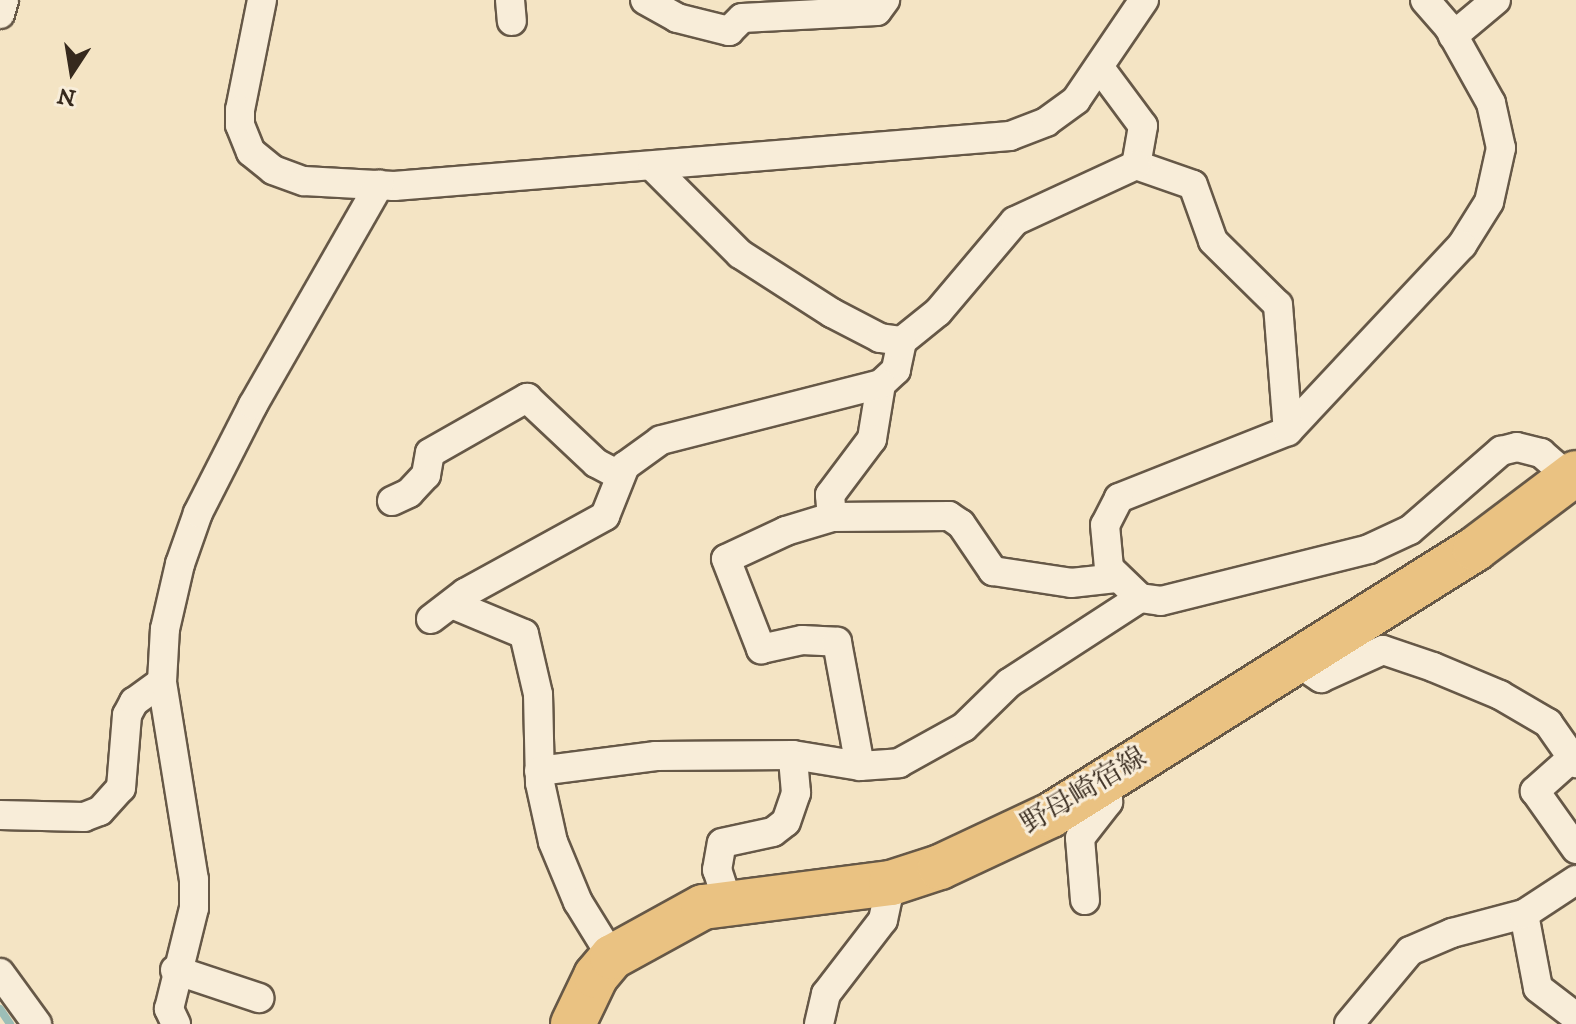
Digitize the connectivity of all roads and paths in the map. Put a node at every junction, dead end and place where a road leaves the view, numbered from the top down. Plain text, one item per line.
1 (4, 0) edge
2 (262, 0) edge
3 (645, 0) edge
4 (885, 0) edge
5 (1144, 0) edge
6 (1425, 0) edge
7 (1496, 0) edge
8 (0, 14) edge
9 (1453, 36) junction
10 (1100, 68) junction
11 (1136, 165) junction
12 (653, 167) junction
13 (379, 185) junction
14 (902, 341) junction
15 (881, 384) junction
16 (1288, 431) junction
17 (619, 475) junction
18 (1573, 476) edge
19 (392, 501) dead end
20 (832, 517) junction
21 (1116, 578) junction
22 (1140, 598) junction
23 (1297, 662) junction
24 (162, 682) junction
25 (793, 755) junction
26 (1574, 760) edge
27 (860, 766) junction
28 (539, 771) junction
29 (1108, 777) junction
30 (0, 815) edge
31 (1576, 849) edge
32 (1576, 880) edge
33 (891, 883) junction
34 (1085, 900) dead end
35 (728, 903) junction
36 (1524, 914) junction
37 (612, 957) junction
38 (175, 970) junction
39 (0, 973) edge
40 (259, 998) dead end
41 (1576, 1017) edge
42 (37, 1024) edge
43 (176, 1024) edge
44 (573, 1024) edge
45 (819, 1024) edge
46 (1349, 1024) edge

1 - 8 street
2 - 13 street
3 - 4 street
5 - 10 street
6 - 9 street
7 - 9 street
9 - 16 street
10 - 11 street
10 - 12 street
11 - 14 street
11 - 16 street
12 - 13 street
12 - 14 street
13 - 24 street
14 - 15 street
15 - 17 street
15 - 20 street
16 - 21 street
17 - 19 street
17 - 28 street
18 - 22 street
18 - 23 main road, 野母崎宿線
20 - 21 street
20 - 27 street
21 - 22 street
22 - 27 street
23 - 26 street
23 - 29 main road, 野母崎宿線
24 - 30 street
24 - 38 street
25 - 27 street
25 - 28 street
25 - 35 street
26 - 31 street
28 - 37 street
29 - 33 main road, 野母崎宿線
29 - 34 street
32 - 36 street
33 - 35 main road, 野母崎宿線
33 - 45 street
35 - 37 main road, 野母崎宿線
36 - 41 street
36 - 46 street
37 - 44 main road, 野母崎宿線
38 - 40 street
38 - 43 street
39 - 42 street

